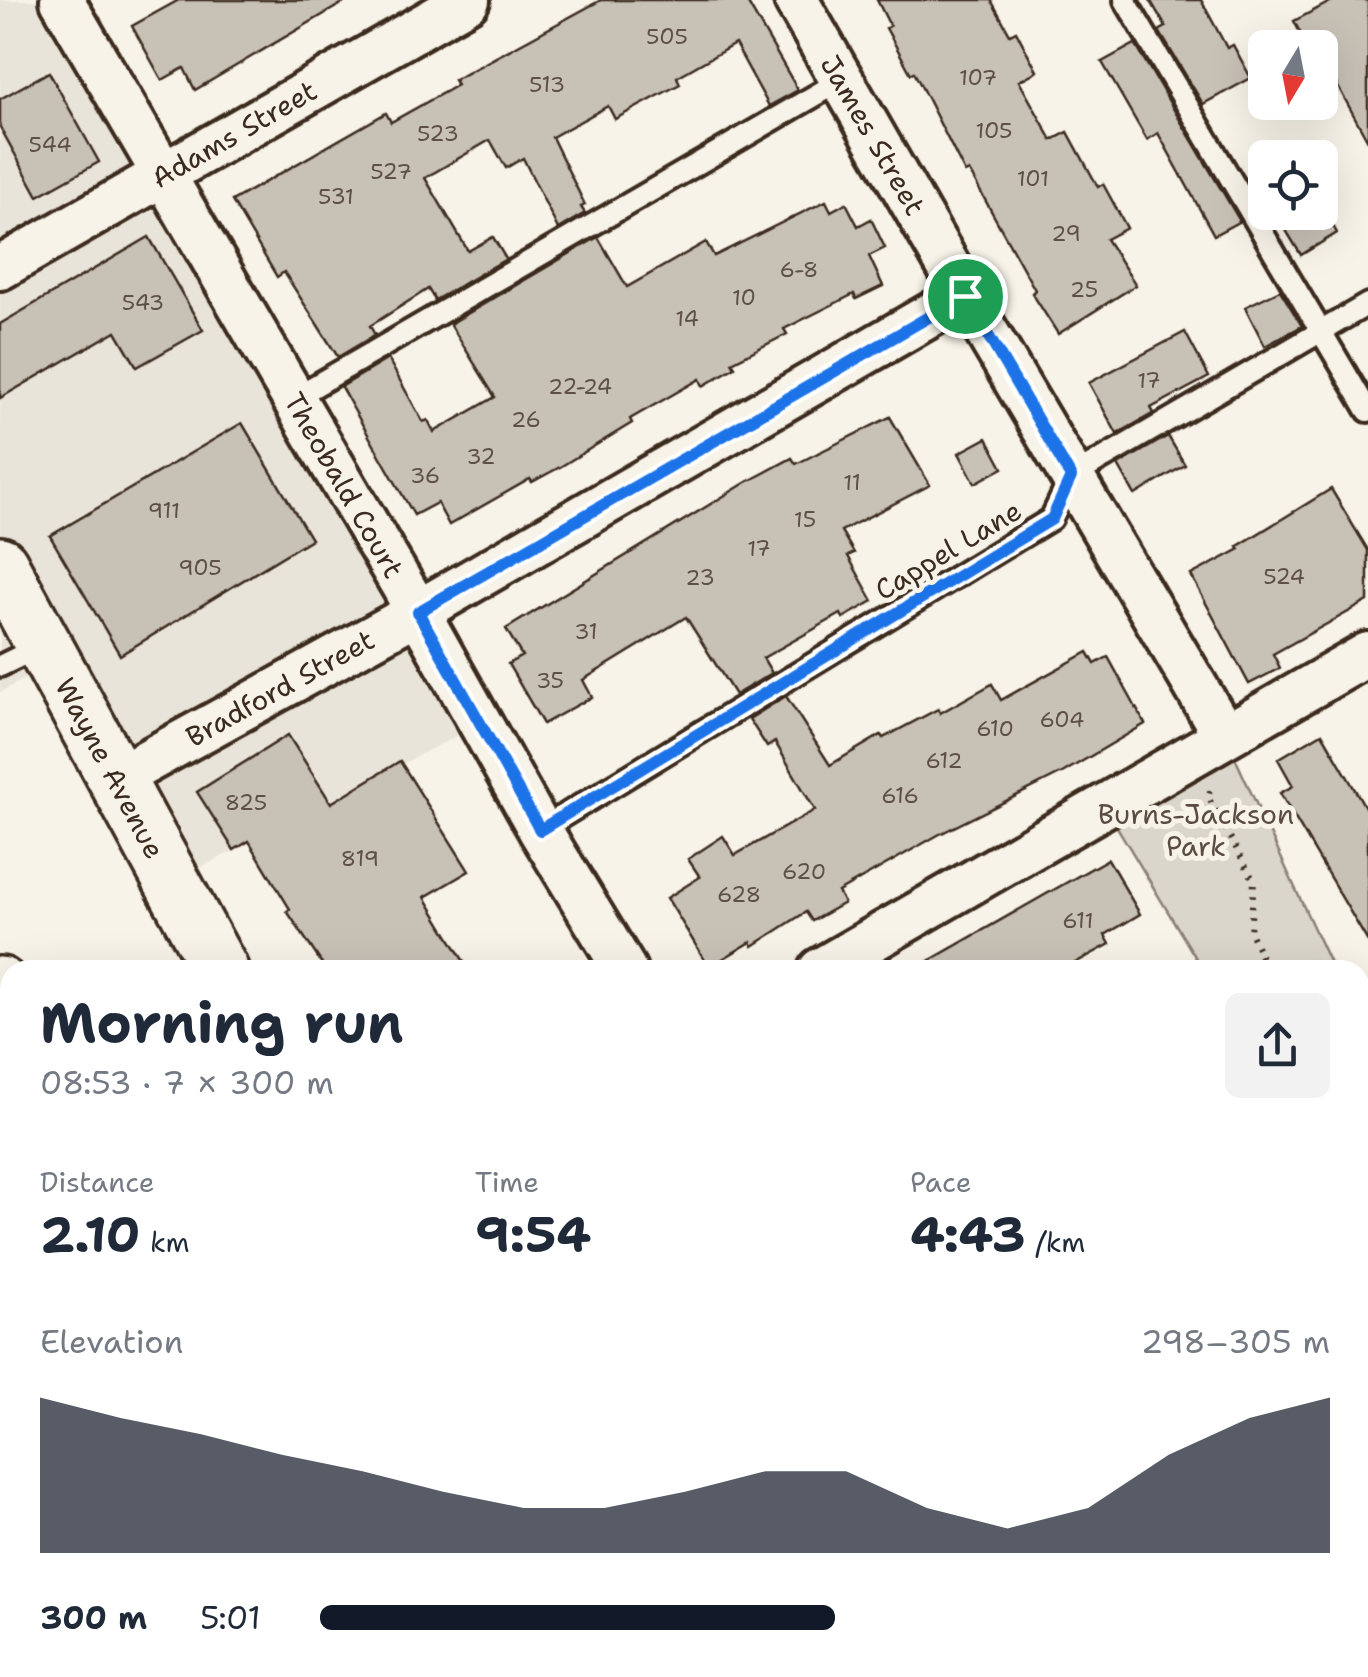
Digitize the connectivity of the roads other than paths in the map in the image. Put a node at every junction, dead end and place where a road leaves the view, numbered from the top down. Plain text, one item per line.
1 (62, 0) edge
2 (468, 0) edge
3 (796, 0) edge
4 (1125, 0) edge
5 (842, 80) junction
6 (164, 174) junction
7 (0, 268) edge
8 (965, 296) junction
9 (1368, 304) edge
10 (1321, 331) junction
11 (294, 398) junction
12 (1368, 411) edge
13 (1071, 477) junction
14 (0, 565) edge
15 (418, 612) junction
16 (1368, 654) edge
17 (22, 655) edge
18 (1224, 736) junction
19 (115, 779) junction
20 (540, 830) junction
21 (215, 960) edge
22 (619, 960) edge
23 (837, 960) edge

1 - 6 street, Theobald Court
2 - 6 street, Adams Street
3 - 5 street, James Street
4 - 10 lane
5 - 8 street, James Street
5 - 11 lane
6 - 7 street, Adams Street
6 - 11 street, Theobald Court
8 - 13 street, James Street
8 - 15 street, Bradford Street
9 - 10 lane
10 - 12 lane
10 - 13 lane
11 - 15 street, Theobald Court
13 - 18 street, James Street
13 - 20 lane, Cappel Lane
14 - 17 main road, Wayne Avenue
15 - 19 street, Bradford Street
15 - 20 street, Theobald Court
16 - 18 street
17 - 19 main road, Wayne Avenue
18 - 23 street
19 - 21 main road, Wayne Avenue
20 - 22 street, Theobald Court

